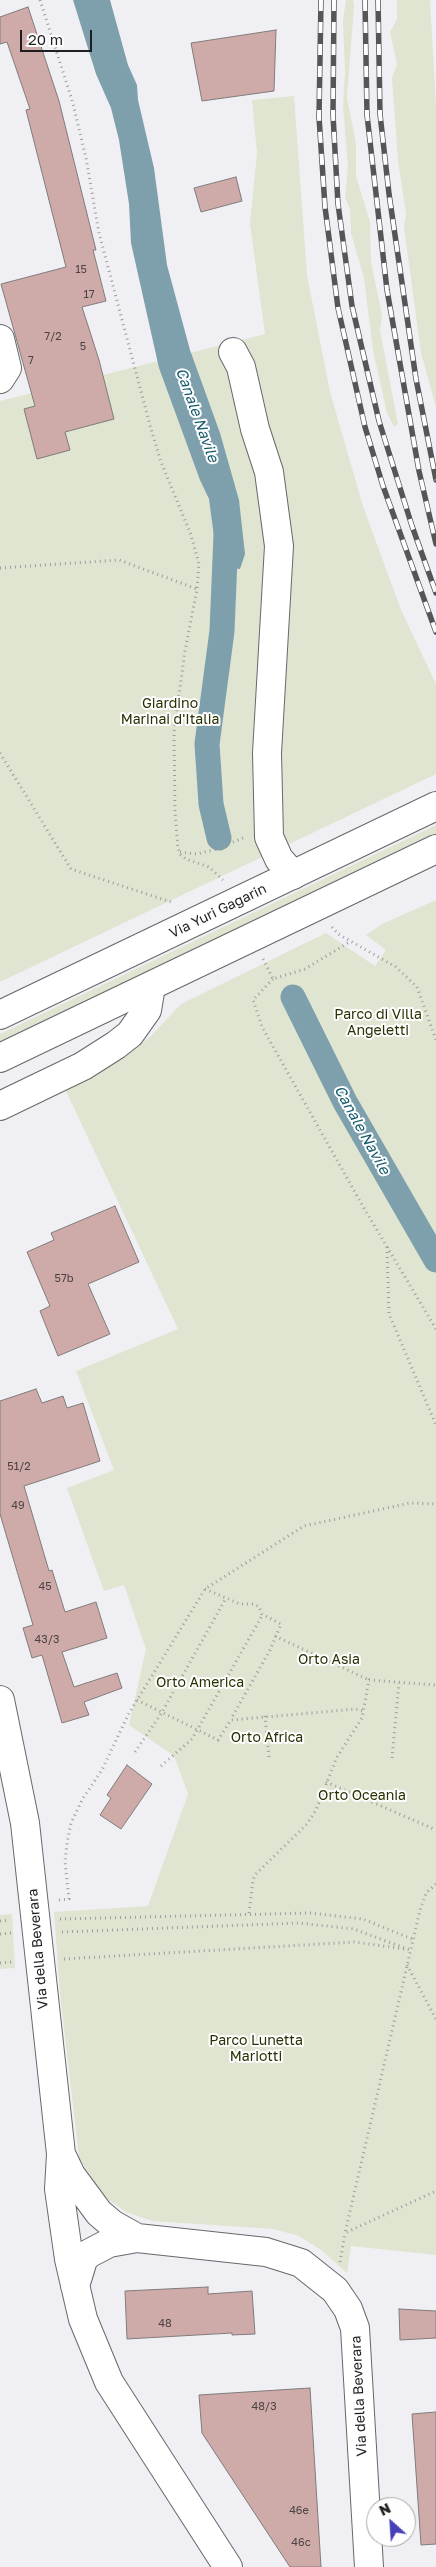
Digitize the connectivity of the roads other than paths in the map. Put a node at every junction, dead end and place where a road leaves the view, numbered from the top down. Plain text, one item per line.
1 (0, 339) edge
2 (234, 352) dead end
3 (0, 378) edge
4 (436, 806) edge
5 (436, 849) edge
6 (293, 874) junction
7 (151, 986) junction
8 (0, 1015) edge
9 (0, 1058) edge
10 (0, 1106) edge
11 (0, 1700) edge
12 (5, 1745) edge
13 (61, 2154) junction
14 (137, 2238) junction
15 (75, 2286) junction
16 (228, 2567) edge
17 (369, 2567) edge

1 - 3 street
2 - 6 street
4 - 6 street, Via Yuri Gagarin
5 - 7 street
6 - 8 street, Via Yuri Gagarin
7 - 9 street
7 - 10 street
11 - 12 street, Via della Beverara
12 - 13 street, Via della Beverara
13 - 14 street, Via della Beverara
13 - 15 street, Via della Beverara
14 - 15 street, Via della Beverara
14 - 17 street, Via della Beverara
15 - 16 street, Via della Beverara

